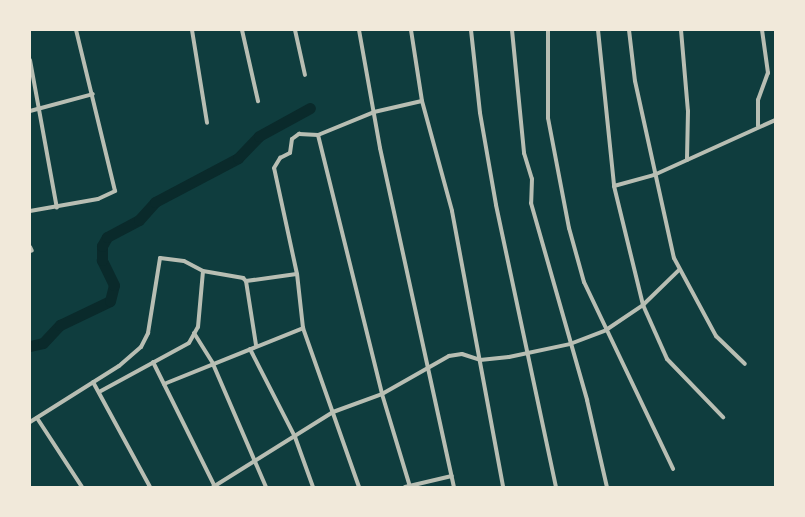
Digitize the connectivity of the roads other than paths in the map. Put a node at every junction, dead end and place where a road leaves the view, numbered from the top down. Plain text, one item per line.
1 (76, 30) edge
2 (192, 30) edge
3 (242, 30) edge
4 (295, 30) edge
5 (359, 30) edge
6 (411, 30) edge
7 (471, 30) edge
8 (512, 30) edge
9 (548, 30) edge
10 (598, 30) edge
11 (629, 30) edge
12 (681, 30) edge
13 (762, 30) edge
14 (30, 60) edge
15 (305, 75) dead end
16 (92, 94) junction
17 (258, 101) dead end
18 (422, 101) junction
19 (41, 108) junction
20 (30, 111) edge
21 (374, 112) junction
22 (775, 120) edge
23 (207, 123) dead end
24 (758, 126) junction
25 (318, 135) junction
26 (687, 160) junction
27 (654, 175) junction
28 (614, 186) junction
29 (57, 208) junction
30 (30, 211) edge
31 (679, 270) junction
32 (203, 271) junction
33 (297, 274) junction
34 (246, 281) junction
35 (643, 305) junction
36 (303, 328) junction
37 (606, 330) junction
38 (194, 332) junction
39 (570, 344) junction
40 (256, 345) junction
41 (250, 349) junction
42 (527, 352) junction
43 (480, 360) junction
44 (153, 362) junction
45 (213, 364) junction
46 (745, 364) dead end
47 (430, 366) junction
48 (94, 382) junction
49 (164, 384) junction
50 (99, 392) junction
51 (382, 394) junction
52 (333, 412) junction
53 (723, 417) dead end
54 (37, 418) junction
55 (30, 422) edge
56 (295, 437) junction
57 (257, 460) junction
58 (673, 469) dead end
59 (452, 476) junction
60 (82, 487) edge
61 (150, 487) edge
62 (214, 487) edge
63 (266, 487) edge
64 (313, 487) edge
65 (359, 487) edge
66 (408, 487) edge
67 (454, 487) edge
68 (503, 487) edge
69 (556, 487) edge
70 (608, 487) edge

1 - 16 street
2 - 23 street
3 - 17 street
4 - 15 street
5 - 21 street
6 - 18 street
7 - 42 street
8 - 39 street
9 - 37 street
10 - 28 street
11 - 27 street
12 - 26 street
13 - 24 street
14 - 19 street
16 - 19 street
16 - 29 street
18 - 21 street
18 - 43 street
19 - 20 street
19 - 29 street
21 - 25 street
21 - 47 street
22 - 24 street
24 - 26 street
25 - 33 street
25 - 51 street
26 - 27 street
27 - 28 street
27 - 31 street
28 - 35 street
29 - 30 street
31 - 35 street
31 - 46 street
32 - 34 street
32 - 38 street
32 - 48 street
33 - 34 street
33 - 36 street
34 - 40 street
35 - 37 street
35 - 53 street
36 - 40 street
36 - 52 street
37 - 39 street
37 - 58 street
38 - 44 street
38 - 45 street
39 - 42 street
39 - 70 street
40 - 41 street
41 - 45 street
41 - 56 street
42 - 43 street
42 - 69 street
43 - 47 street
43 - 68 street
44 - 49 street
44 - 50 street
45 - 49 street
45 - 57 street
47 - 51 street
47 - 59 street
48 - 50 street
48 - 54 street
49 - 62 street
50 - 61 street
51 - 52 street
51 - 66 street
52 - 56 street
52 - 65 street
54 - 55 street
54 - 60 street
56 - 57 street
56 - 64 street
57 - 62 street
57 - 63 street
59 - 66 street
59 - 67 street

